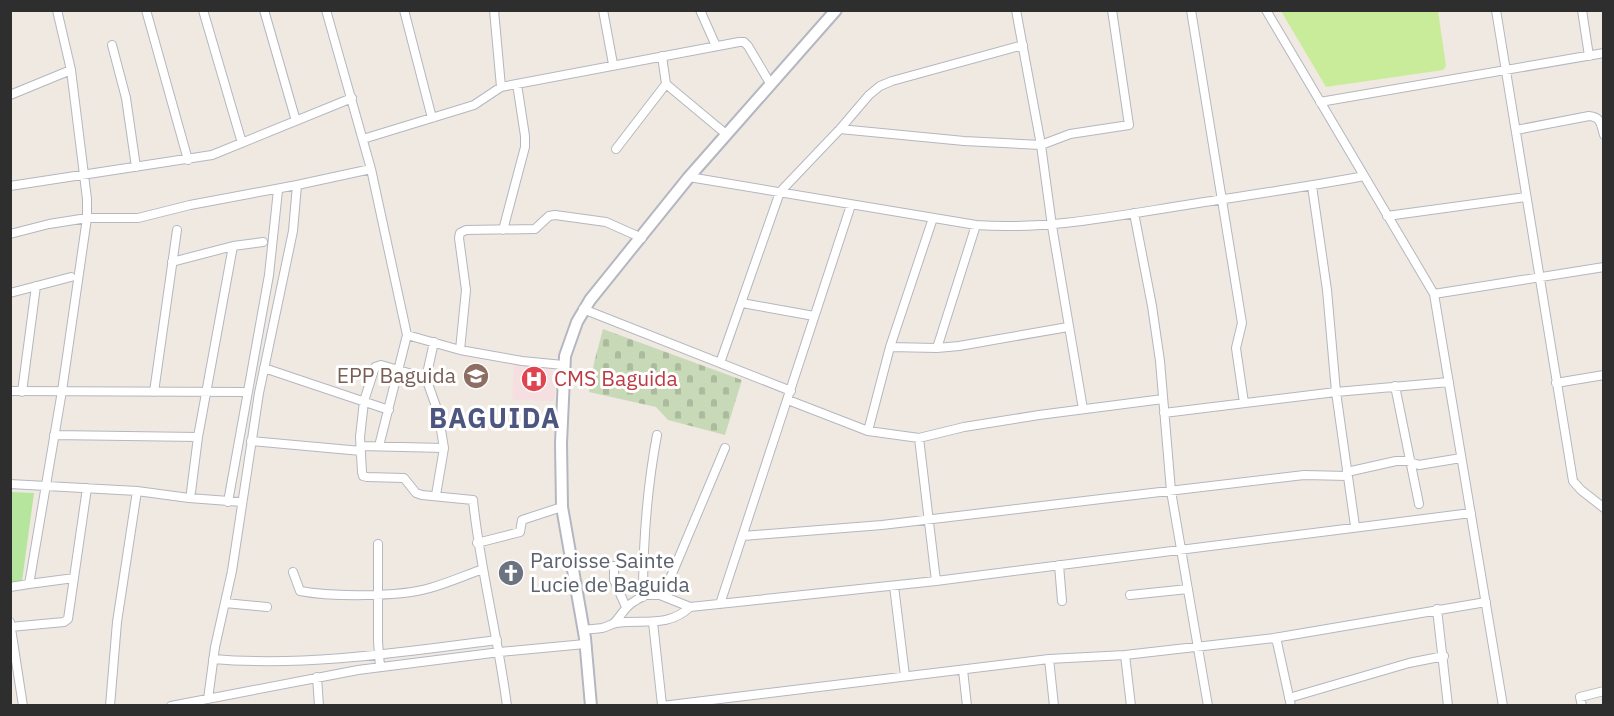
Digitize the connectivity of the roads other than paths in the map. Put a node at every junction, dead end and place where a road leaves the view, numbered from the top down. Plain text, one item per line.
1 (57, 10) edge
2 (146, 10) edge
3 (203, 10) edge
4 (264, 10) edge
5 (326, 10) edge
6 (404, 10) edge
7 (494, 10) edge
8 (603, 10) edge
9 (700, 10) edge
10 (836, 10) edge
11 (1016, 10) edge
12 (1112, 10) edge
13 (1191, 10) edge
14 (1266, 10) edge
15 (1496, 10) edge
16 (1582, 10) edge
17 (112, 45) dead end
18 (1023, 45) junction
19 (716, 46) junction
20 (1604, 54) edge
21 (662, 56) junction
22 (1589, 56) junction
23 (613, 64) junction
24 (1506, 69) junction
25 (70, 70) junction
26 (516, 84) junction
27 (666, 84) junction
28 (771, 86) junction
29 (501, 87) junction
30 (10, 94) edge
31 (352, 98) junction
32 (1320, 102) junction
33 (432, 118) junction
34 (296, 121) junction
35 (840, 129) junction
36 (1516, 130) junction
37 (726, 134) junction
38 (1604, 135) edge
39 (363, 138) junction
40 (242, 143) junction
41 (1041, 145) junction
42 (616, 149) dead end
43 (188, 160) junction
44 (136, 167) junction
45 (371, 169) junction
46 (83, 175) junction
47 (1364, 176) junction
48 (690, 177) junction
49 (297, 185) junction
50 (10, 186) edge
51 (1312, 186) junction
52 (278, 190) junction
53 (780, 192) junction
54 (1526, 197) junction
55 (1222, 200) junction
56 (852, 205) junction
57 (1134, 213) junction
58 (1387, 216) junction
59 (87, 218) junction
60 (933, 218) junction
61 (976, 225) junction
62 (1052, 226) junction
63 (177, 230) dead end
64 (503, 230) junction
65 (10, 234) edge
66 (642, 238) junction
67 (263, 242) dead end
68 (233, 246) junction
69 (172, 262) junction
70 (1604, 267) edge
71 (71, 277) dead end
72 (1539, 278) junction
73 (36, 286) junction
74 (10, 293) edge
75 (1434, 294) junction
76 (742, 303) junction
77 (583, 309) junction
78 (813, 316) junction
79 (1068, 327) junction
80 (407, 335) junction
81 (434, 342) junction
82 (890, 347) junction
83 (937, 348) junction
84 (460, 350) junction
85 (720, 363) junction
86 (563, 365) junction
87 (264, 368) junction
88 (399, 370) junction
89 (1604, 375) edge
90 (426, 378) junction
91 (1449, 382) junction
92 (1556, 383) junction
93 (1395, 386) junction
94 (791, 391) junction
95 (10, 392) edge
96 (22, 392) junction
97 (62, 392) junction
98 (154, 392) junction
99 (244, 392) dead end
100 (1336, 392) junction
101 (206, 393) junction
102 (1163, 399) junction
103 (788, 400) junction
104 (364, 401) junction
105 (1244, 403) junction
106 (1083, 409) junction
107 (388, 410) junction
108 (1164, 413) junction
109 (868, 431) junction
110 (54, 435) junction
111 (657, 435) dead end
112 (198, 437) junction
113 (919, 438) junction
114 (251, 441) junction
115 (379, 446) junction
116 (361, 448) junction
117 (444, 448) junction
118 (725, 448) dead end
119 (1461, 458) junction
120 (1411, 462) junction
121 (1348, 474) junction
122 (10, 484) edge
123 (45, 485) junction
124 (87, 488) junction
125 (137, 490) junction
126 (1171, 491) junction
127 (190, 492) dead end
128 (436, 495) junction
129 (228, 502) junction
130 (242, 502) junction
131 (1419, 504) dead end
132 (562, 507) junction
133 (1604, 508) edge
134 (1471, 513) junction
135 (929, 519) junction
136 (1355, 526) junction
137 (743, 536) junction
138 (477, 543) junction
139 (378, 544) dead end
140 (1181, 550) junction
141 (643, 564) junction
142 (1059, 565) junction
143 (483, 568) junction
144 (293, 572) dead end
145 (74, 578) junction
146 (936, 581) junction
147 (29, 584) junction
148 (894, 586) junction
149 (10, 587) edge
150 (1188, 589) junction
151 (379, 594) junction
152 (1130, 595) dead end
153 (645, 596) junction
154 (1062, 601) dead end
155 (1486, 602) junction
156 (225, 603) junction
157 (720, 604) junction
158 (267, 607) dead end
159 (626, 607) junction
160 (690, 607) junction
161 (1437, 609) junction
162 (10, 622) edge
163 (653, 622) junction
164 (614, 623) junction
165 (11, 627) edge
166 (583, 630) junction
167 (1274, 638) junction
168 (497, 640) junction
169 (585, 644) junction
170 (1198, 647) junction
171 (500, 652) junction
172 (379, 654) junction
173 (1125, 655) junction
174 (1444, 656) junction
175 (213, 659) junction
176 (1049, 659) junction
177 (380, 668) junction
178 (14, 669) edge
179 (963, 669) junction
180 (905, 676) junction
181 (317, 677) junction
182 (1604, 691) edge
183 (208, 699) junction
184 (727, 702) edge
185 (1290, 702) edge
186 (23, 705) edge
187 (110, 705) edge
188 (171, 705) edge
189 (319, 705) edge
190 (507, 705) edge
191 (591, 705) edge
192 (662, 705) edge
193 (967, 705) edge
194 (1054, 705) edge
195 (1131, 705) edge
196 (1208, 705) edge
197 (1448, 705) edge
198 (1503, 705) edge
199 (1582, 705) edge

1 - 25 street
2 - 43 street
3 - 40 street
4 - 34 street
5 - 31 street
6 - 33 street
7 - 29 street
8 - 23 street
9 - 19 street
10 - 28 street
11 - 18 street
12 - 41 street
13 - 55 street
14 - 32 street
15 - 24 street
16 - 22 street
17 - 44 street
18 - 35 street
18 - 41 street
19 - 21 street
19 - 28 street
20 - 22 street
21 - 23 street
21 - 27 street
22 - 24 street
23 - 26 street
24 - 32 street
24 - 36 street
25 - 30 street
25 - 46 street
26 - 29 street
26 - 64 street
27 - 37 street
27 - 42 street
28 - 37 street
29 - 33 street
31 - 34 street
31 - 39 street
32 - 47 street
33 - 39 street
34 - 40 street
35 - 41 street
35 - 53 street
36 - 38 street
36 - 54 street
37 - 48 street
39 - 45 street
40 - 43 street
41 - 62 street
43 - 44 street
44 - 46 street
45 - 49 street
45 - 80 street
46 - 50 street
46 - 59 street
47 - 51 street
47 - 58 street
48 - 53 street
48 - 66 street
49 - 52 street
49 - 87 street
51 - 55 street
51 - 100 street
52 - 59 street
52 - 129 street
53 - 56 street
53 - 76 street
54 - 58 street
54 - 72 street
55 - 57 street
55 - 105 street
56 - 60 street
56 - 78 street
57 - 62 street
57 - 102 street
58 - 75 street
59 - 65 street
59 - 97 street
60 - 61 street
60 - 82 street
61 - 62 street
61 - 83 street
62 - 79 street
63 - 69 street
64 - 66 street
64 - 84 street
66 - 77 street
67 - 68 street
68 - 69 street
68 - 101 street
69 - 98 street
70 - 72 street
71 - 73 street
72 - 75 street
72 - 92 street
73 - 74 street
73 - 96 street
75 - 91 street
76 - 78 street
76 - 85 street
77 - 85 street
77 - 86 street
78 - 94 street
79 - 83 street
79 - 106 street
80 - 81 street
80 - 88 street
81 - 84 street
81 - 90 street
82 - 83 street
82 - 109 street
84 - 86 street
85 - 94 street
86 - 132 street
87 - 104 street
87 - 114 street
88 - 90 street
88 - 104 street
88 - 107 street
89 - 92 street
90 - 117 street
91 - 93 street
91 - 119 street
92 - 133 street
93 - 100 street
93 - 120 street
94 - 103 street
95 - 96 street
96 - 97 street
97 - 98 street
97 - 110 street
98 - 101 street
99 - 101 street
100 - 105 street
100 - 121 street
101 - 112 street
102 - 106 street
102 - 108 street
103 - 109 street
103 - 137 street
104 - 107 street
104 - 116 street
105 - 108 street
106 - 113 street
107 - 115 street
108 - 126 street
109 - 113 street
110 - 112 street
110 - 123 street
111 - 141 street
112 - 127 street
113 - 135 street
114 - 116 street
114 - 130 street
115 - 116 street
115 - 117 street
116 - 128 street
117 - 128 street
118 - 153 street
119 - 120 street
119 - 134 street
120 - 121 street
120 - 131 street
121 - 126 street
121 - 136 street
122 - 123 street
123 - 124 street
123 - 147 street
124 - 125 street
124 - 145 street
125 - 129 street
125 - 187 street
126 - 135 street
126 - 140 street
128 - 138 street
129 - 130 street
130 - 156 street
132 - 138 street
132 - 166 street
134 - 136 street
134 - 155 street
135 - 137 street
135 - 146 street
136 - 140 street
137 - 157 street
138 - 143 street
139 - 151 street
140 - 142 street
140 - 150 street
141 - 153 street
141 - 159 street
142 - 146 street
142 - 154 street
143 - 151 street
143 - 168 street
144 - 151 street
145 - 147 street
145 - 165 street
146 - 148 street
147 - 149 street
148 - 157 street
148 - 180 street
150 - 152 street
150 - 170 street
151 - 172 street
153 - 159 street
153 - 160 street
155 - 161 street
155 - 198 street
156 - 158 street
156 - 175 street
157 - 160 street
159 - 164 street
160 - 163 street
161 - 167 street
161 - 174 street
162 - 165 street
163 - 164 street
163 - 192 street
164 - 166 street
165 - 178 street
166 - 169 street
167 - 170 street
167 - 185 street
168 - 171 street
168 - 172 street
169 - 171 street
169 - 191 street
170 - 173 street
170 - 196 street
171 - 177 street
171 - 190 street
172 - 175 street
172 - 177 street
173 - 176 street
173 - 195 street
174 - 185 street
174 - 197 street
175 - 183 street
176 - 179 street
176 - 194 street
177 - 181 street
178 - 186 street
179 - 180 street
179 - 193 street
180 - 184 street
181 - 183 street
181 - 189 street
182 - 199 street
183 - 188 street
184 - 192 street

